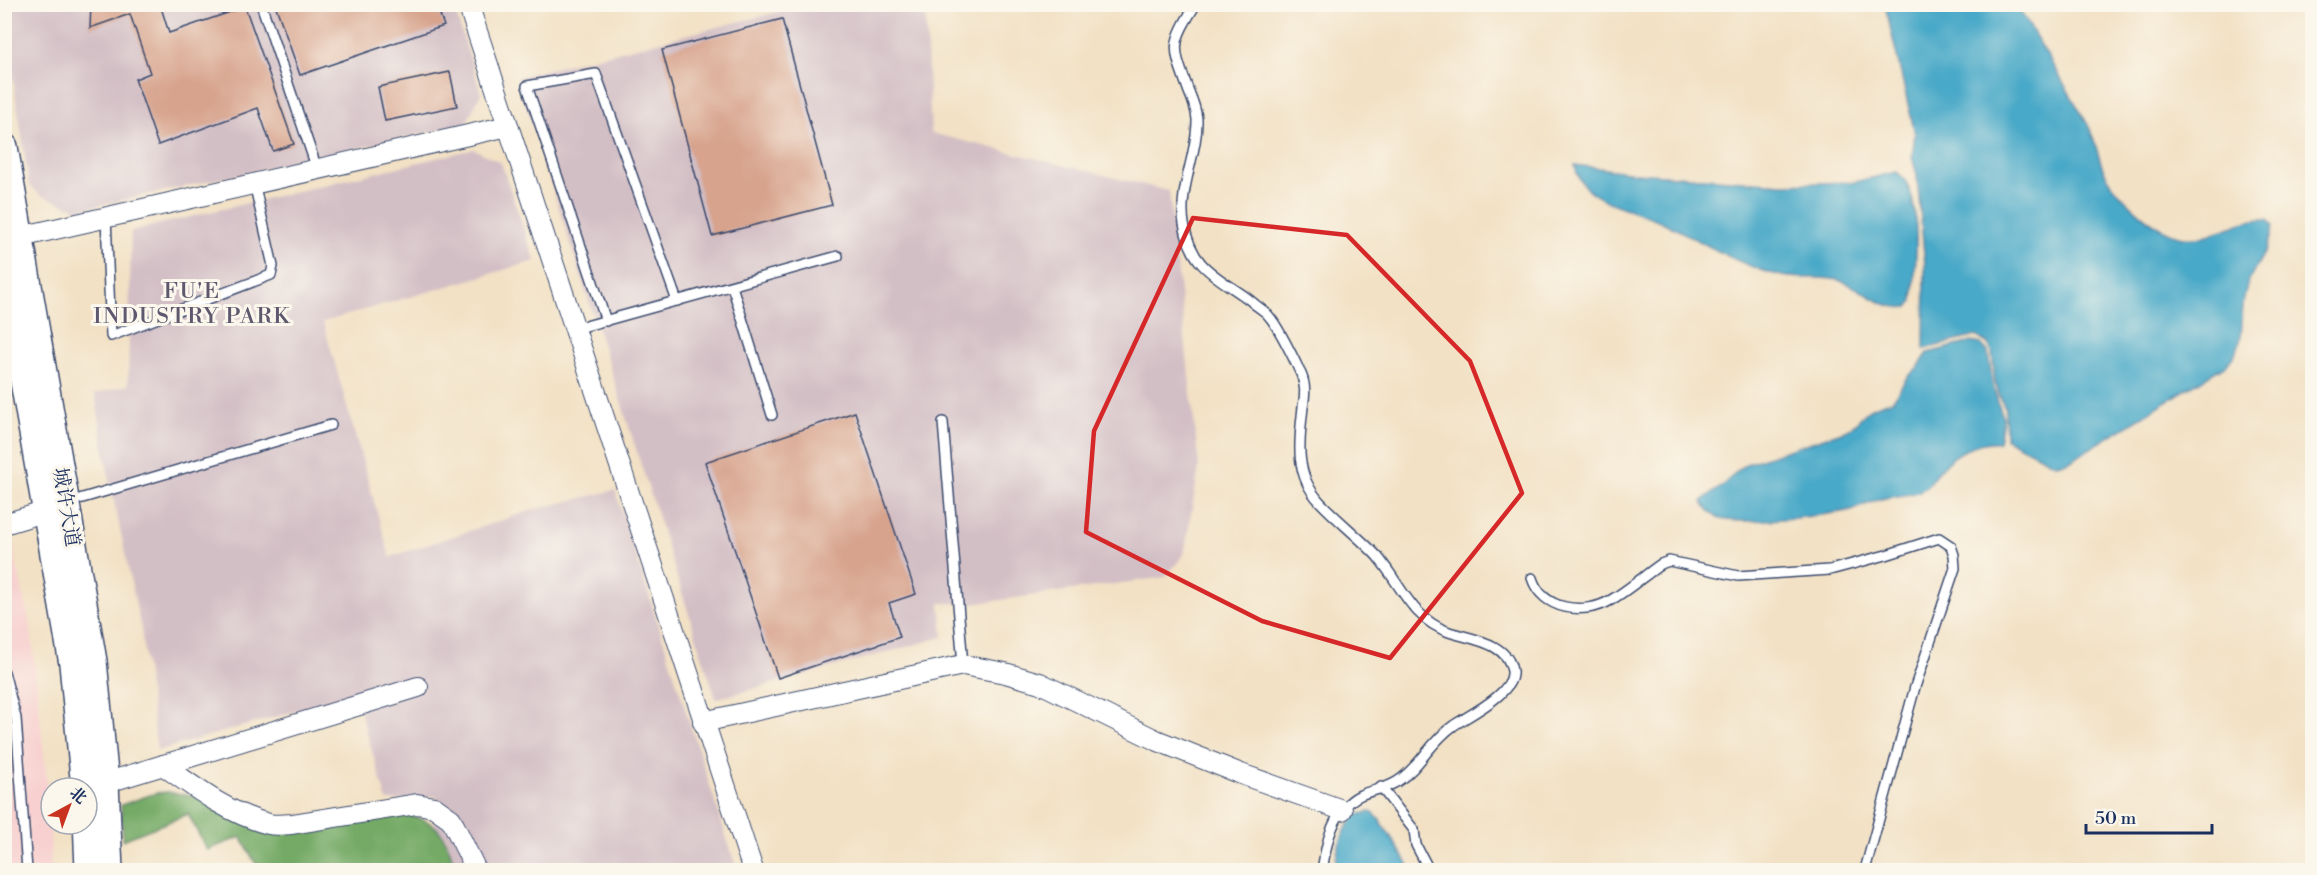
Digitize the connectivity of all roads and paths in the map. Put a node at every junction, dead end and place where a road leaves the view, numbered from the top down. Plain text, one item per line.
1 (261, 4) edge
2 (468, 4) edge
3 (1196, 4) edge
4 (508, 126) junction
5 (4, 147) edge
6 (317, 169) junction
7 (254, 183) junction
8 (106, 217) junction
9 (20, 237) junction
10 (838, 256) dead end
11 (4, 266) edge
12 (732, 286) junction
13 (677, 301) junction
14 (606, 321) junction
15 (575, 329) junction
16 (772, 415) dead end
17 (943, 423) dead end
18 (331, 425) dead end
19 (56, 507) junction
20 (4, 524) edge
21 (1532, 578) dead end
22 (963, 665) junction
23 (4, 672) edge
24 (418, 687) dead end
25 (703, 722) junction
26 (163, 765) junction
27 (93, 776) edge
28 (99, 785) edge
29 (1381, 787) junction
30 (99, 810) edge
31 (1342, 810) junction
32 (88, 836) edge
33 (27, 870) edge
34 (89, 870) edge
35 (109, 870) edge
36 (476, 870) edge
37 (753, 870) edge
38 (1322, 870) edge
39 (1429, 870) edge
40 (1865, 870) edge

1 - 6 lane
2 - 4 street
3 - 29 lane
4 - 6 street
4 - 15 street
5 - 9 main road, 城许大道
6 - 7 street
7 - 8 street
7 - 8 lane
8 - 9 street
9 - 19 main road, 城许大道
10 - 12 lane
11 - 19 main road, 城许大道
12 - 13 lane
12 - 16 lane
13 - 14 lane
13 - 14 lane
14 - 15 lane
15 - 25 street
17 - 22 lane
18 - 19 lane
19 - 20 street
19 - 27 main road, 城许大道
21 - 40 lane
22 - 25 street
22 - 31 street
23 - 33 lane
24 - 26 street
25 - 37 street
26 - 28 street
26 - 36 street
29 - 31 lane
29 - 39 lane
30 - 35 main road, 城许大道
31 - 38 lane
32 - 34 main road

